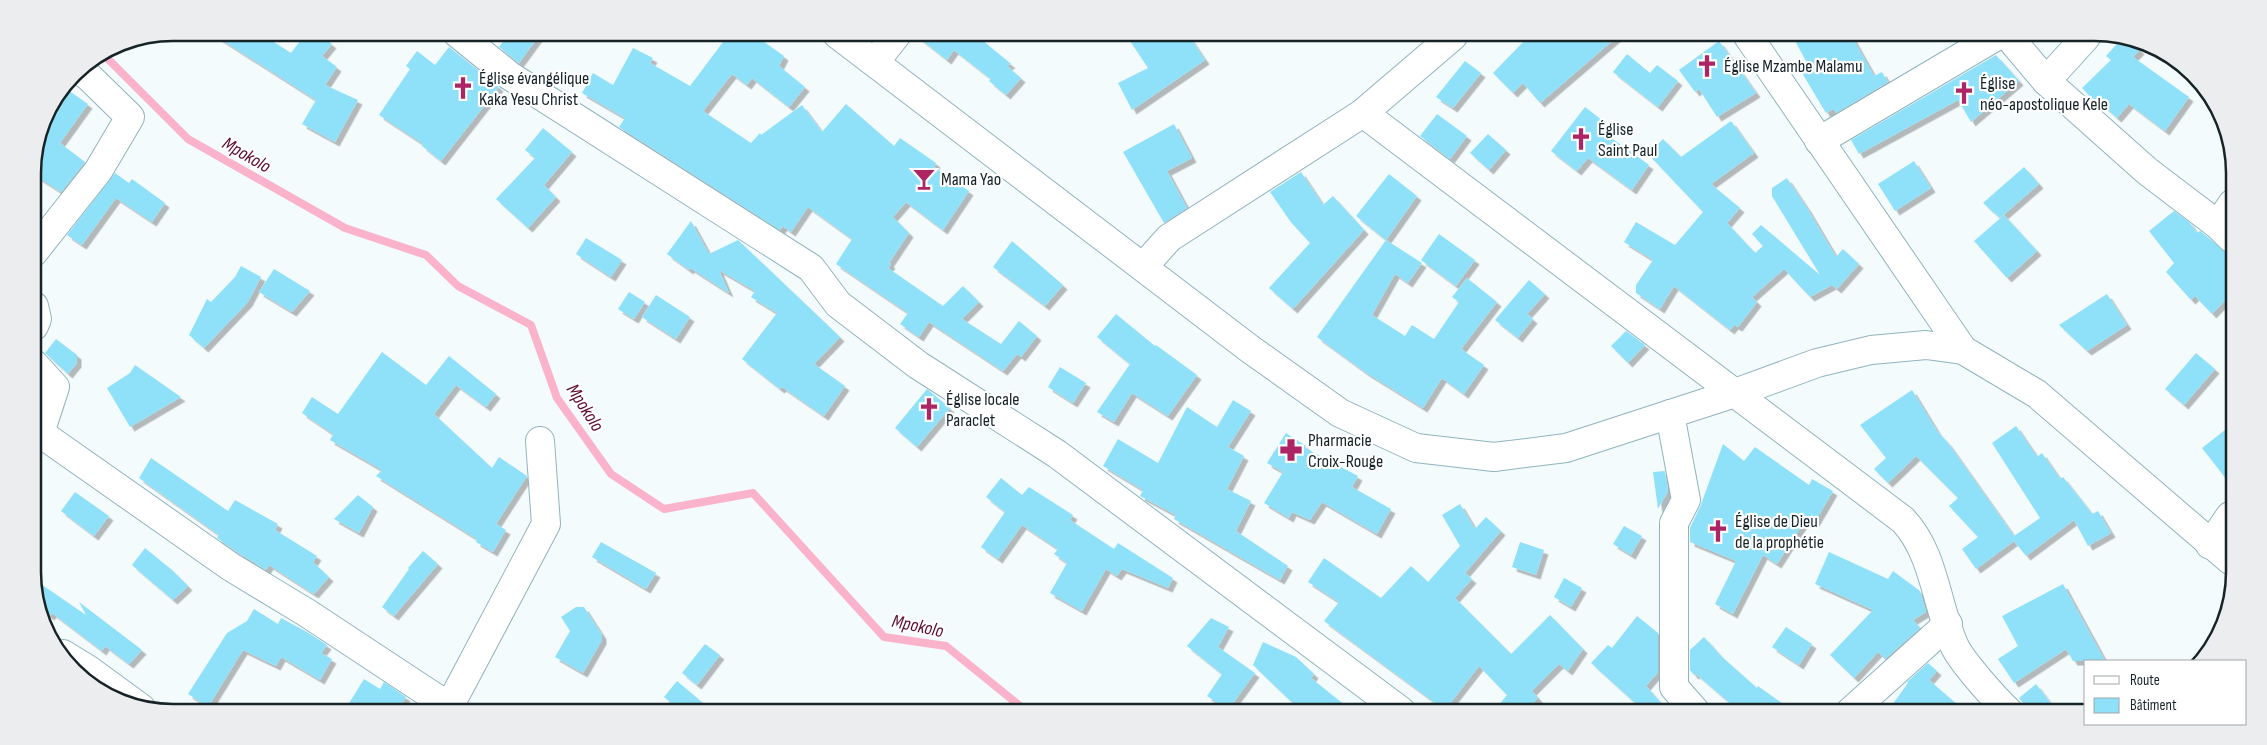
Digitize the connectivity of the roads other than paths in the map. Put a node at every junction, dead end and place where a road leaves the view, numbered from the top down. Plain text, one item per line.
1 (467, 41) edge
2 (846, 41) edge
3 (892, 41) edge
4 (1448, 41) edge
5 (1751, 41) edge
6 (1988, 41) edge
7 (2012, 41) edge
8 (2082, 41) edge
9 (875, 62) junction
10 (86, 74) edge
11 (2046, 81) junction
12 (1363, 113) junction
13 (1819, 141) junction
14 (2226, 221) edge
15 (42, 242) edge
16 (1144, 266) junction
17 (1962, 350) junction
18 (41, 372) edge
19 (1735, 394) junction
20 (1670, 414) junction
21 (41, 423) edge
22 (41, 438) edge
23 (540, 441) dead end
24 (2226, 530) edge
25 (2220, 552) edge
26 (1948, 624) junction
27 (79, 664) edge
28 (119, 692) edge
29 (1391, 703) edge
30 (1688, 703) edge
31 (1860, 703) edge
32 (1999, 703) edge
33 (444, 704) edge
34 (452, 704) edge

1 - 29 main road
2 - 9 main road
3 - 9 main road
4 - 12 main road
5 - 13 main road
6 - 13 main road
7 - 11 main road
8 - 11 main road
9 - 16 main road
10 - 15 main road
11 - 14 main road
12 - 16 main road
12 - 19 main road
13 - 17 main road
16 - 20 main road
17 - 19 main road
17 - 25 main road
18 - 21 main road
19 - 20 main road
19 - 26 main road
20 - 30 main road
22 - 33 main road
23 - 34 main road
24 - 25 main road
26 - 31 main road
26 - 32 main road
27 - 28 main road

